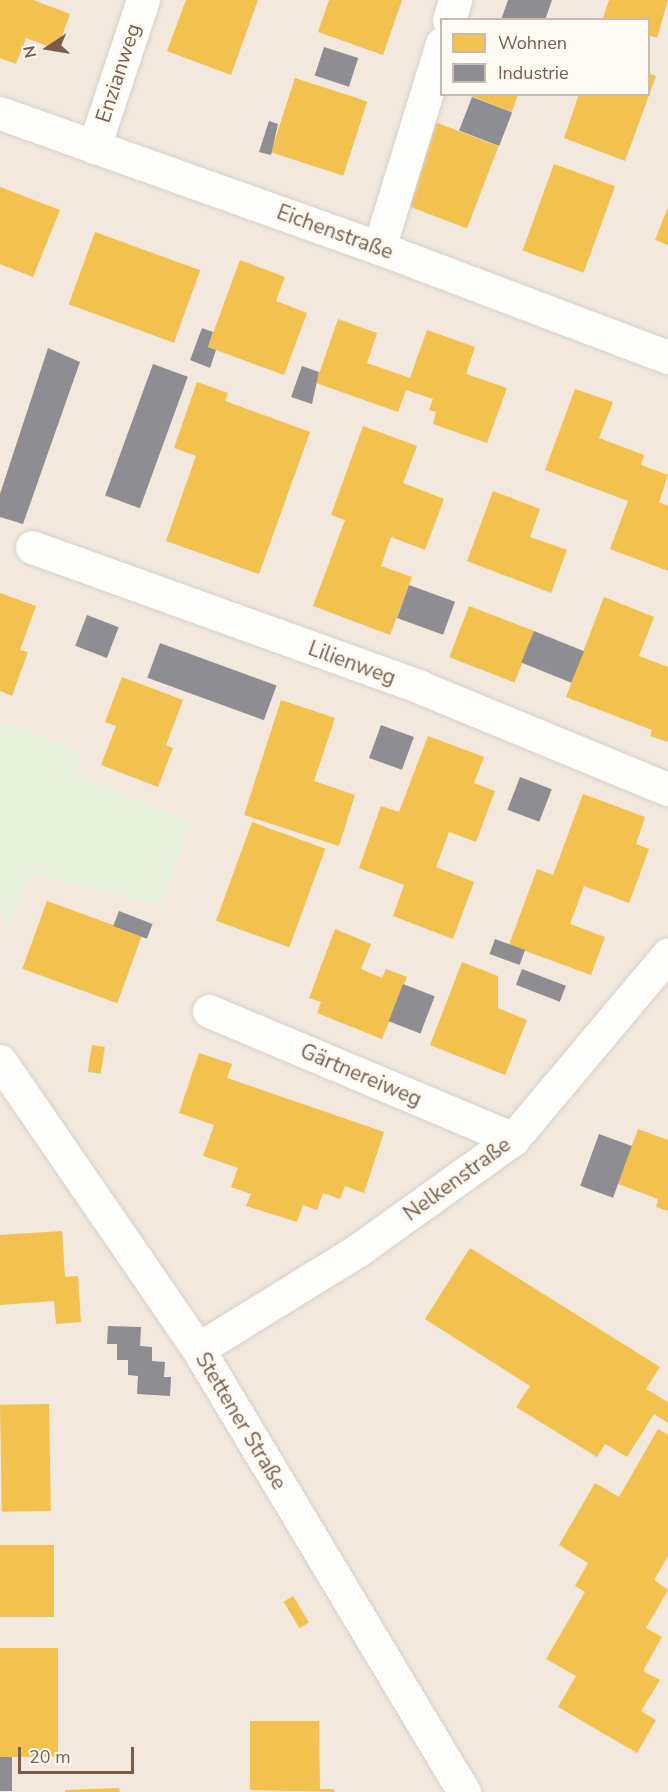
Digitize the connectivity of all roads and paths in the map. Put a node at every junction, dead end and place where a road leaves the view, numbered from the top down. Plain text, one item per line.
1 (143, 0) edge
2 (455, 0) edge
3 (450, 18) edge
4 (440, 46) edge
5 (0, 113) edge
6 (94, 147) junction
7 (379, 248) junction
8 (668, 357) edge
9 (32, 547) dead end
10 (668, 789) edge
11 (668, 954) edge
12 (209, 1011) dead end
13 (0, 1061) edge
14 (513, 1139) junction
15 (198, 1349) junction
16 (464, 1792) edge

1 - 6 street, Enzianweg
2 - 3 street
4 - 7 street
5 - 6 street, Eichenstraße
6 - 7 street, Eichenstraße
7 - 8 street, Eichenstraße
9 - 10 street, Lilienweg
11 - 14 street, Nelkenstraße
12 - 14 street, Gärtnereiweg
13 - 15 street, Stettener Straße
14 - 15 street, Nelkenstraße
15 - 16 street, Stettener Straße

